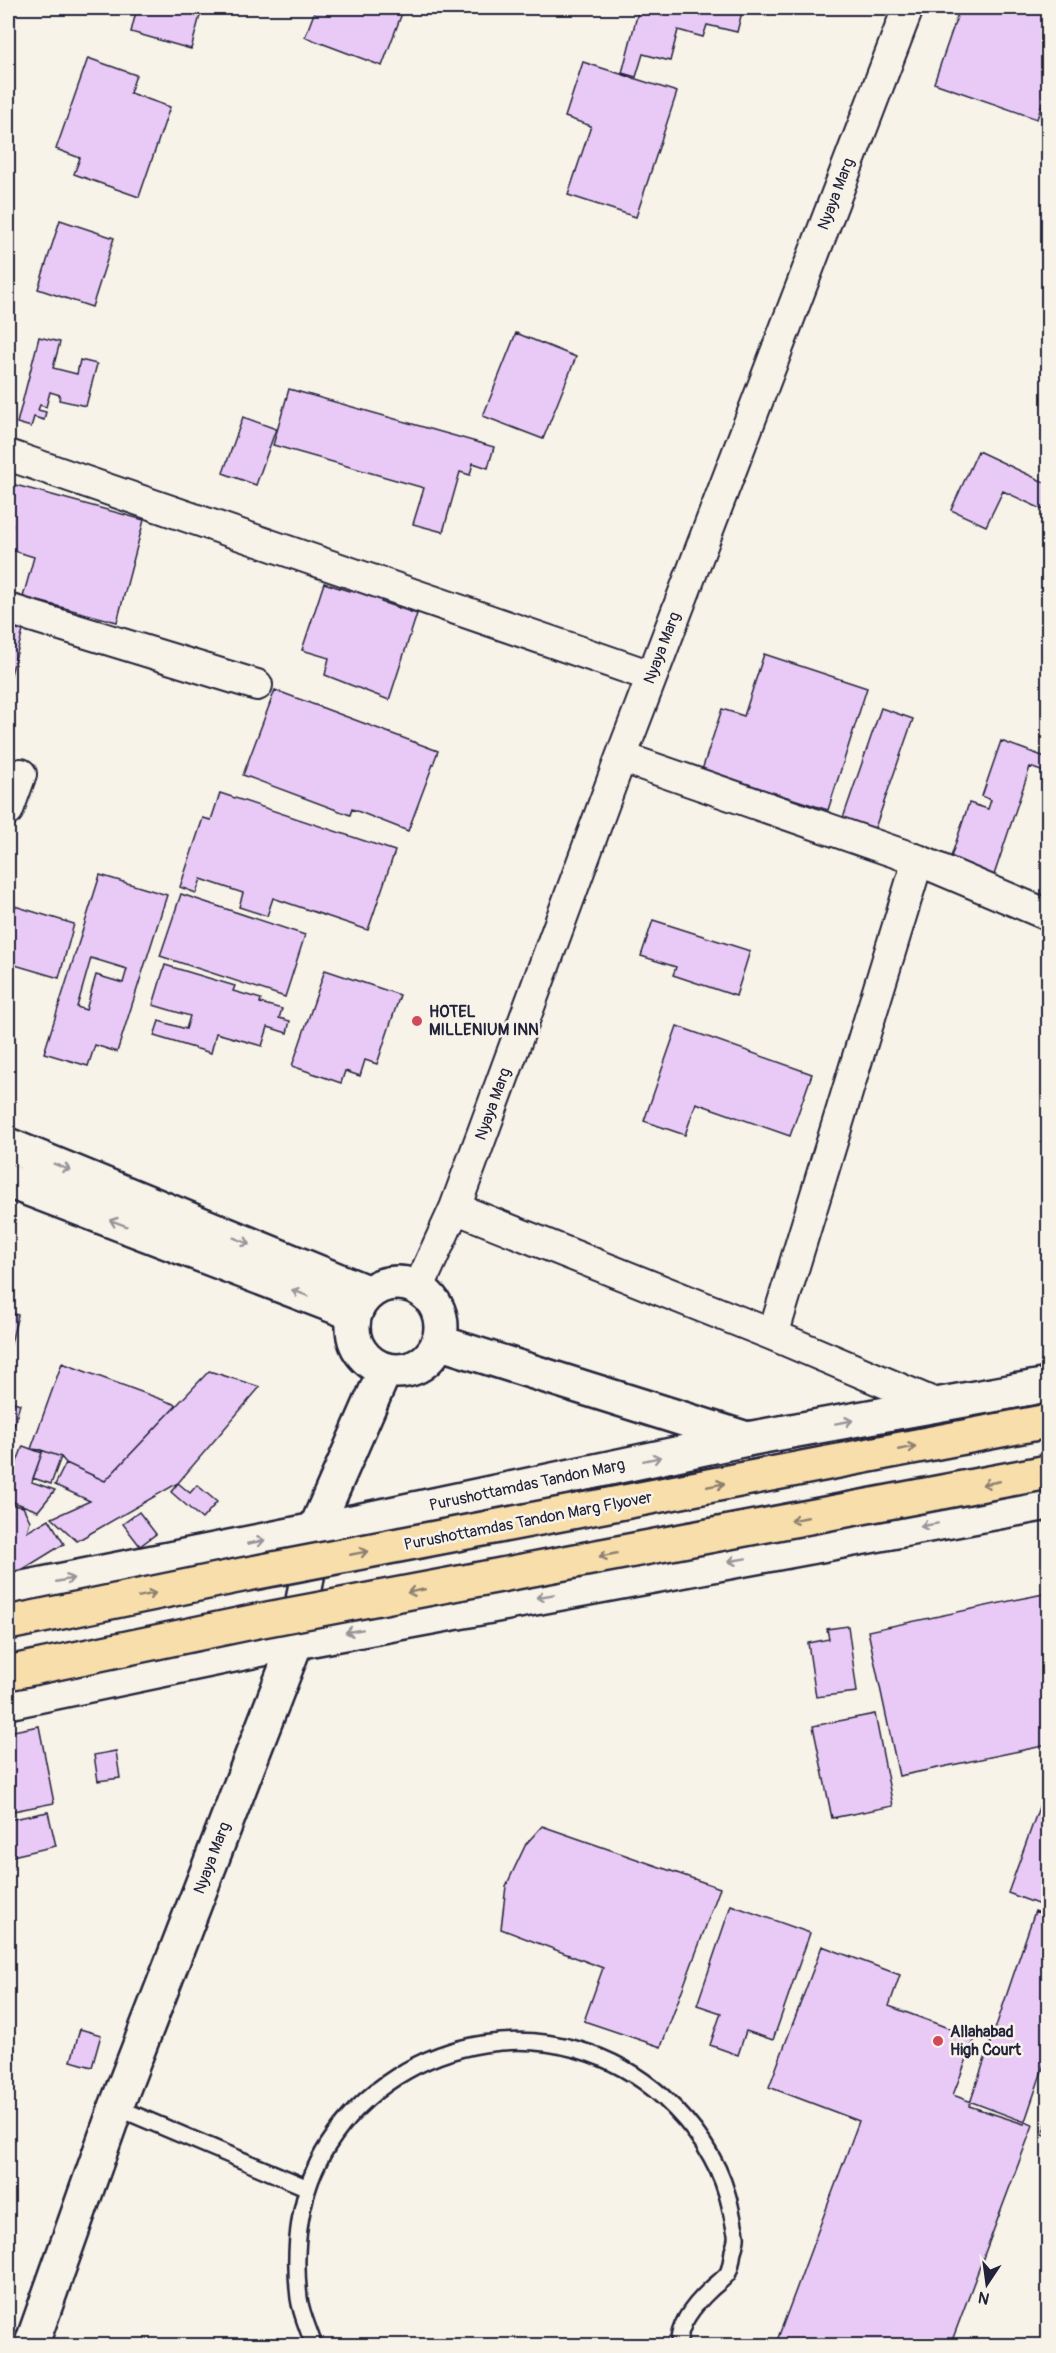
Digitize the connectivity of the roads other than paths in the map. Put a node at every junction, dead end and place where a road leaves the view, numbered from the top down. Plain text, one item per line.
1 (908, 8) edge
2 (8, 455) edge
3 (8, 609) edge
4 (651, 676) junction
5 (257, 685) dead end
6 (621, 757) junction
7 (21, 774) dead end
8 (8, 810) edge
9 (918, 860) junction
10 (1048, 915) edge
11 (8, 1145) edge
12 (8, 1181) edge
13 (455, 1209) junction
14 (418, 1289) junction
15 (362, 1303) junction
16 (773, 1335) junction
17 (438, 1342) junction
18 (385, 1370) junction
19 (1048, 1384) edge
20 (938, 1405) junction
21 (1048, 1421) edge
22 (747, 1439) junction
23 (1048, 1472) edge
24 (1048, 1503) edge
25 (315, 1530) junction
26 (8, 1592) edge
27 (8, 1623) edge
28 (296, 1641) junction
29 (8, 1673) edge
30 (8, 1702) edge
31 (116, 2107) junction
32 (308, 2188) junction
33 (31, 2346) edge
34 (314, 2346) edge
35 (679, 2346) edge

1 - 4 street, Nyaya Marg
2 - 4 street
3 - 5 street
4 - 6 street, Nyaya Marg
6 - 9 street
6 - 13 street, Nyaya Marg
7 - 8 street
9 - 10 street
9 - 16 street
11 -> 15 street
15 -> 12 street
13 - 14 street, Nyaya Marg
13 - 16 street
14 - 15 street
14 - 17 street
15 - 18 street
16 - 20 street
17 - 18 street
17 - 22 street
18 - 25 street, Nyaya Marg
19 - 20 street, Purushottamdas Tandon Marg
22 -> 20 street, Purushottamdas Tandon Marg
27 -> 21 main road, Purushottamdas Tandon Marg Flyover, bridge
25 -> 22 street, Purushottamdas Tandon Marg
23 -> 29 main road, bridge
24 -> 28 street
26 -> 25 street, Purushottamdas Tandon Marg
25 - 28 street, Nyaya Marg
28 - 30 street
28 - 31 street, Nyaya Marg
31 - 32 lane
31 - 33 street, Nyaya Marg
32 - 34 lane
32 - 35 lane

